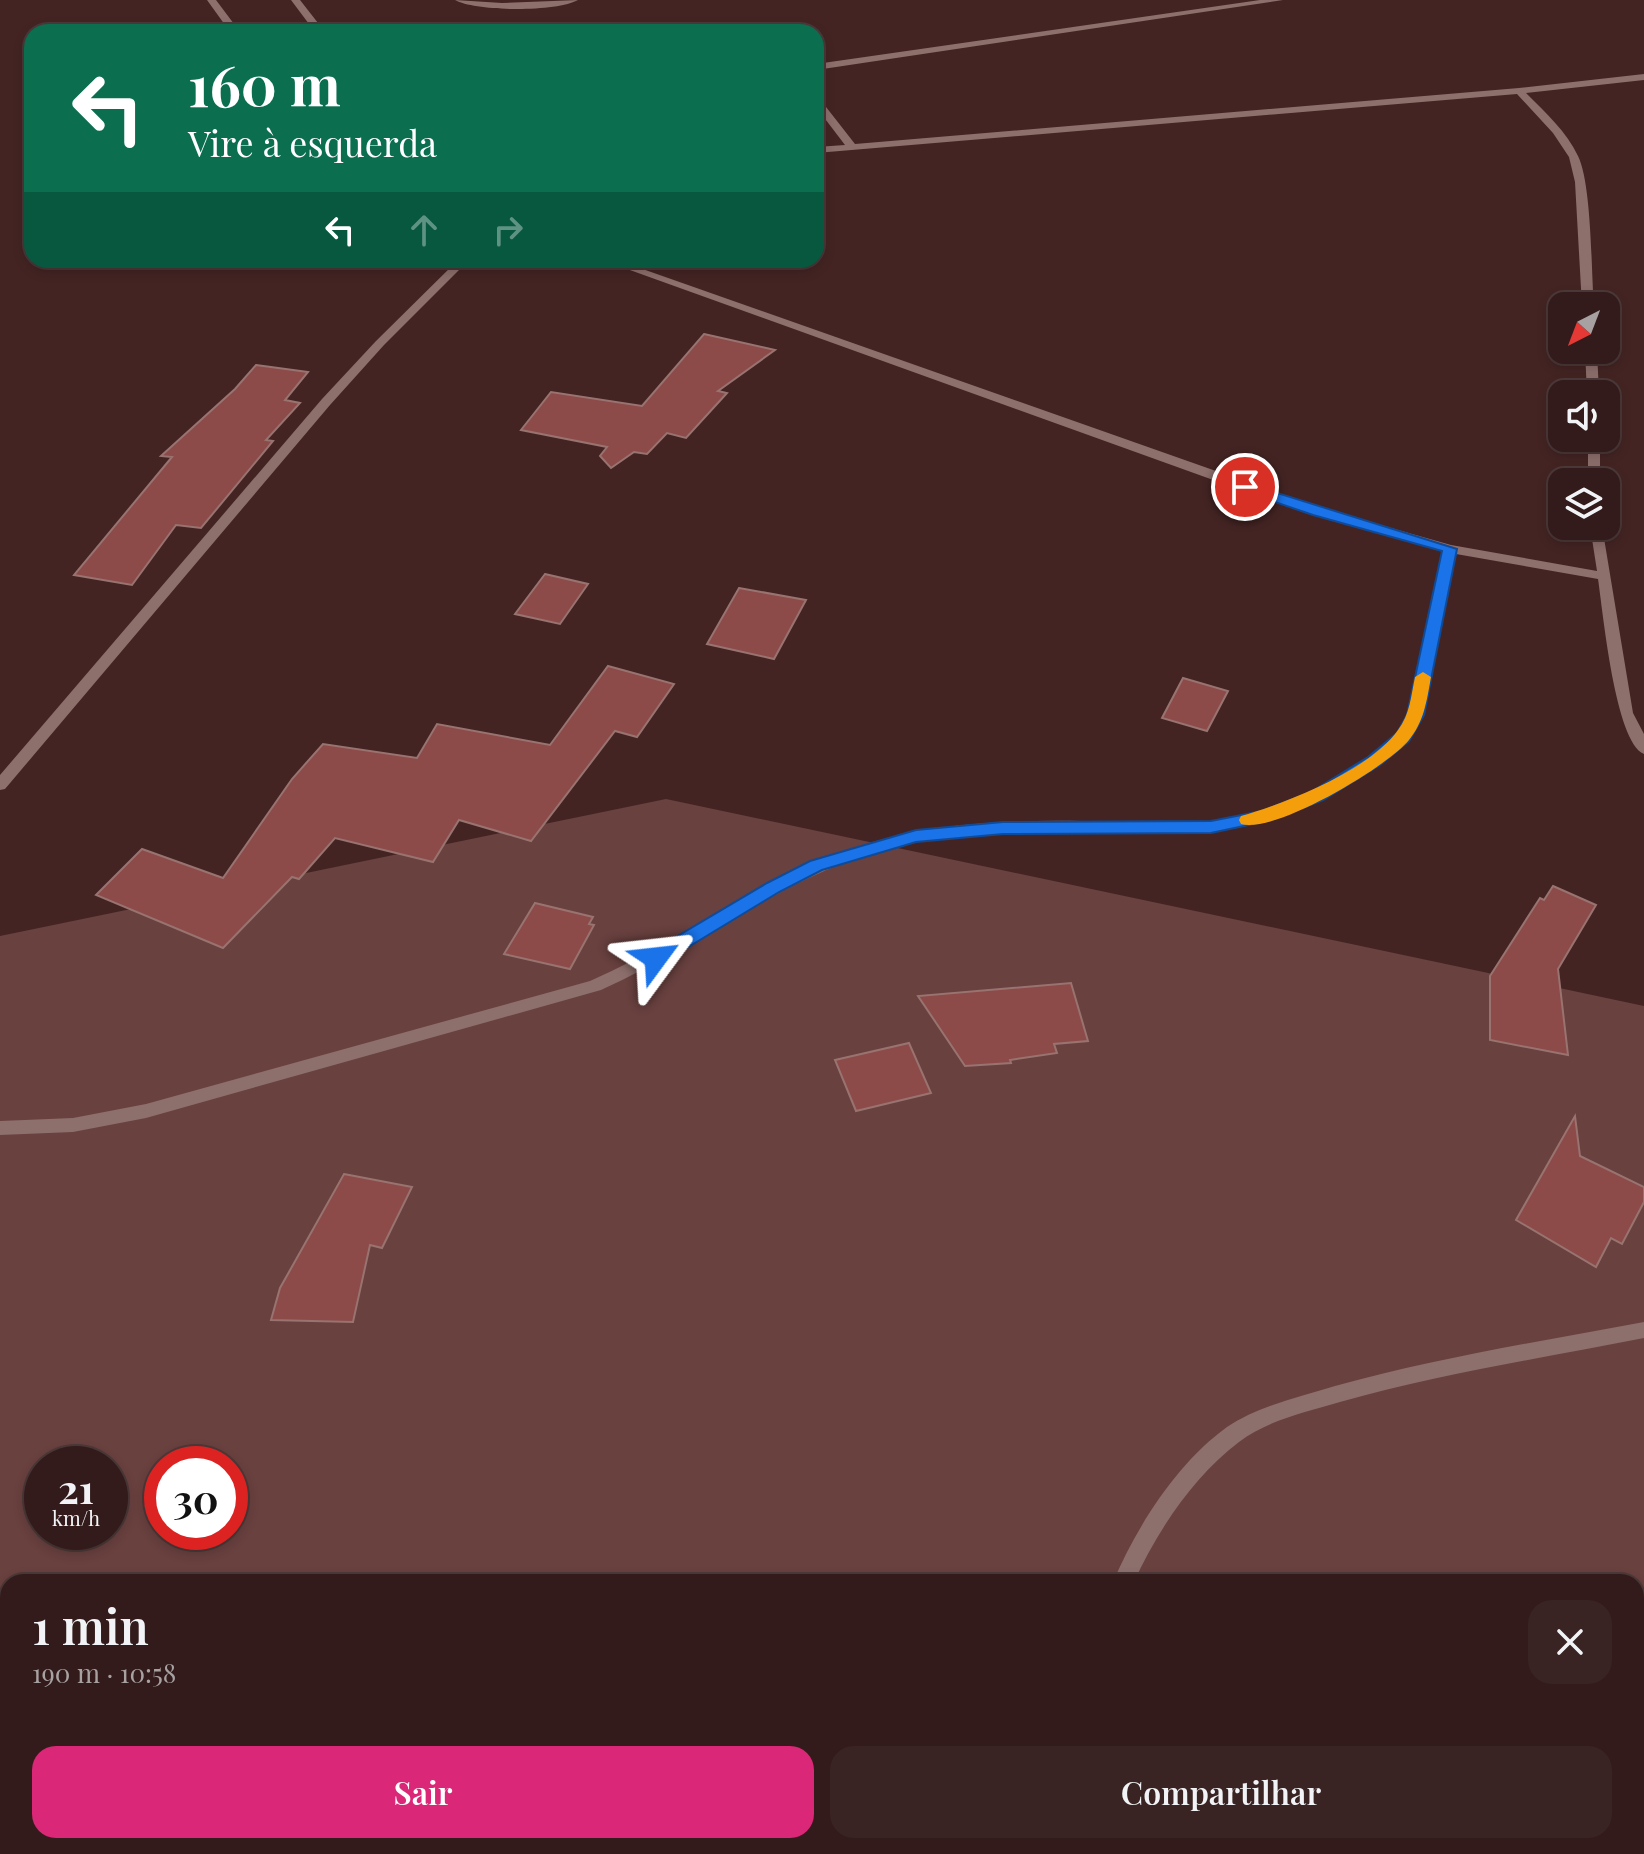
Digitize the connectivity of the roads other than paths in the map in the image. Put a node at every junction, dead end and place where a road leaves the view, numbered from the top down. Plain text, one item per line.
1 (211, 0) edge
2 (295, 0) edge
3 (459, 0) edge
4 (574, 0) edge
5 (1279, 0) edge
6 (229, 24) edge
7 (314, 24) edge
8 (824, 66) edge
9 (1644, 77) edge
10 (1519, 91) junction
11 (824, 110) edge
12 (852, 147) junction
13 (824, 149) edge
14 (456, 268) edge
15 (629, 268) edge
16 (1587, 292) edge
17 (1598, 540) edge
18 (1450, 549) junction
19 (1602, 576) junction
20 (1644, 749) edge
21 (0, 785) edge
22 (0, 1128) edge
23 (1644, 1330) edge
24 (1126, 1574) edge

1 - 6 street
2 - 7 street
3 - 4 street
5 - 8 street
9 - 10 street
10 - 12 street
10 - 16 street
11 - 12 street
12 - 13 street
14 - 21 street
15 - 18 street
17 - 19 street
18 - 19 street
18 - 22 street
19 - 20 street
23 - 24 street

